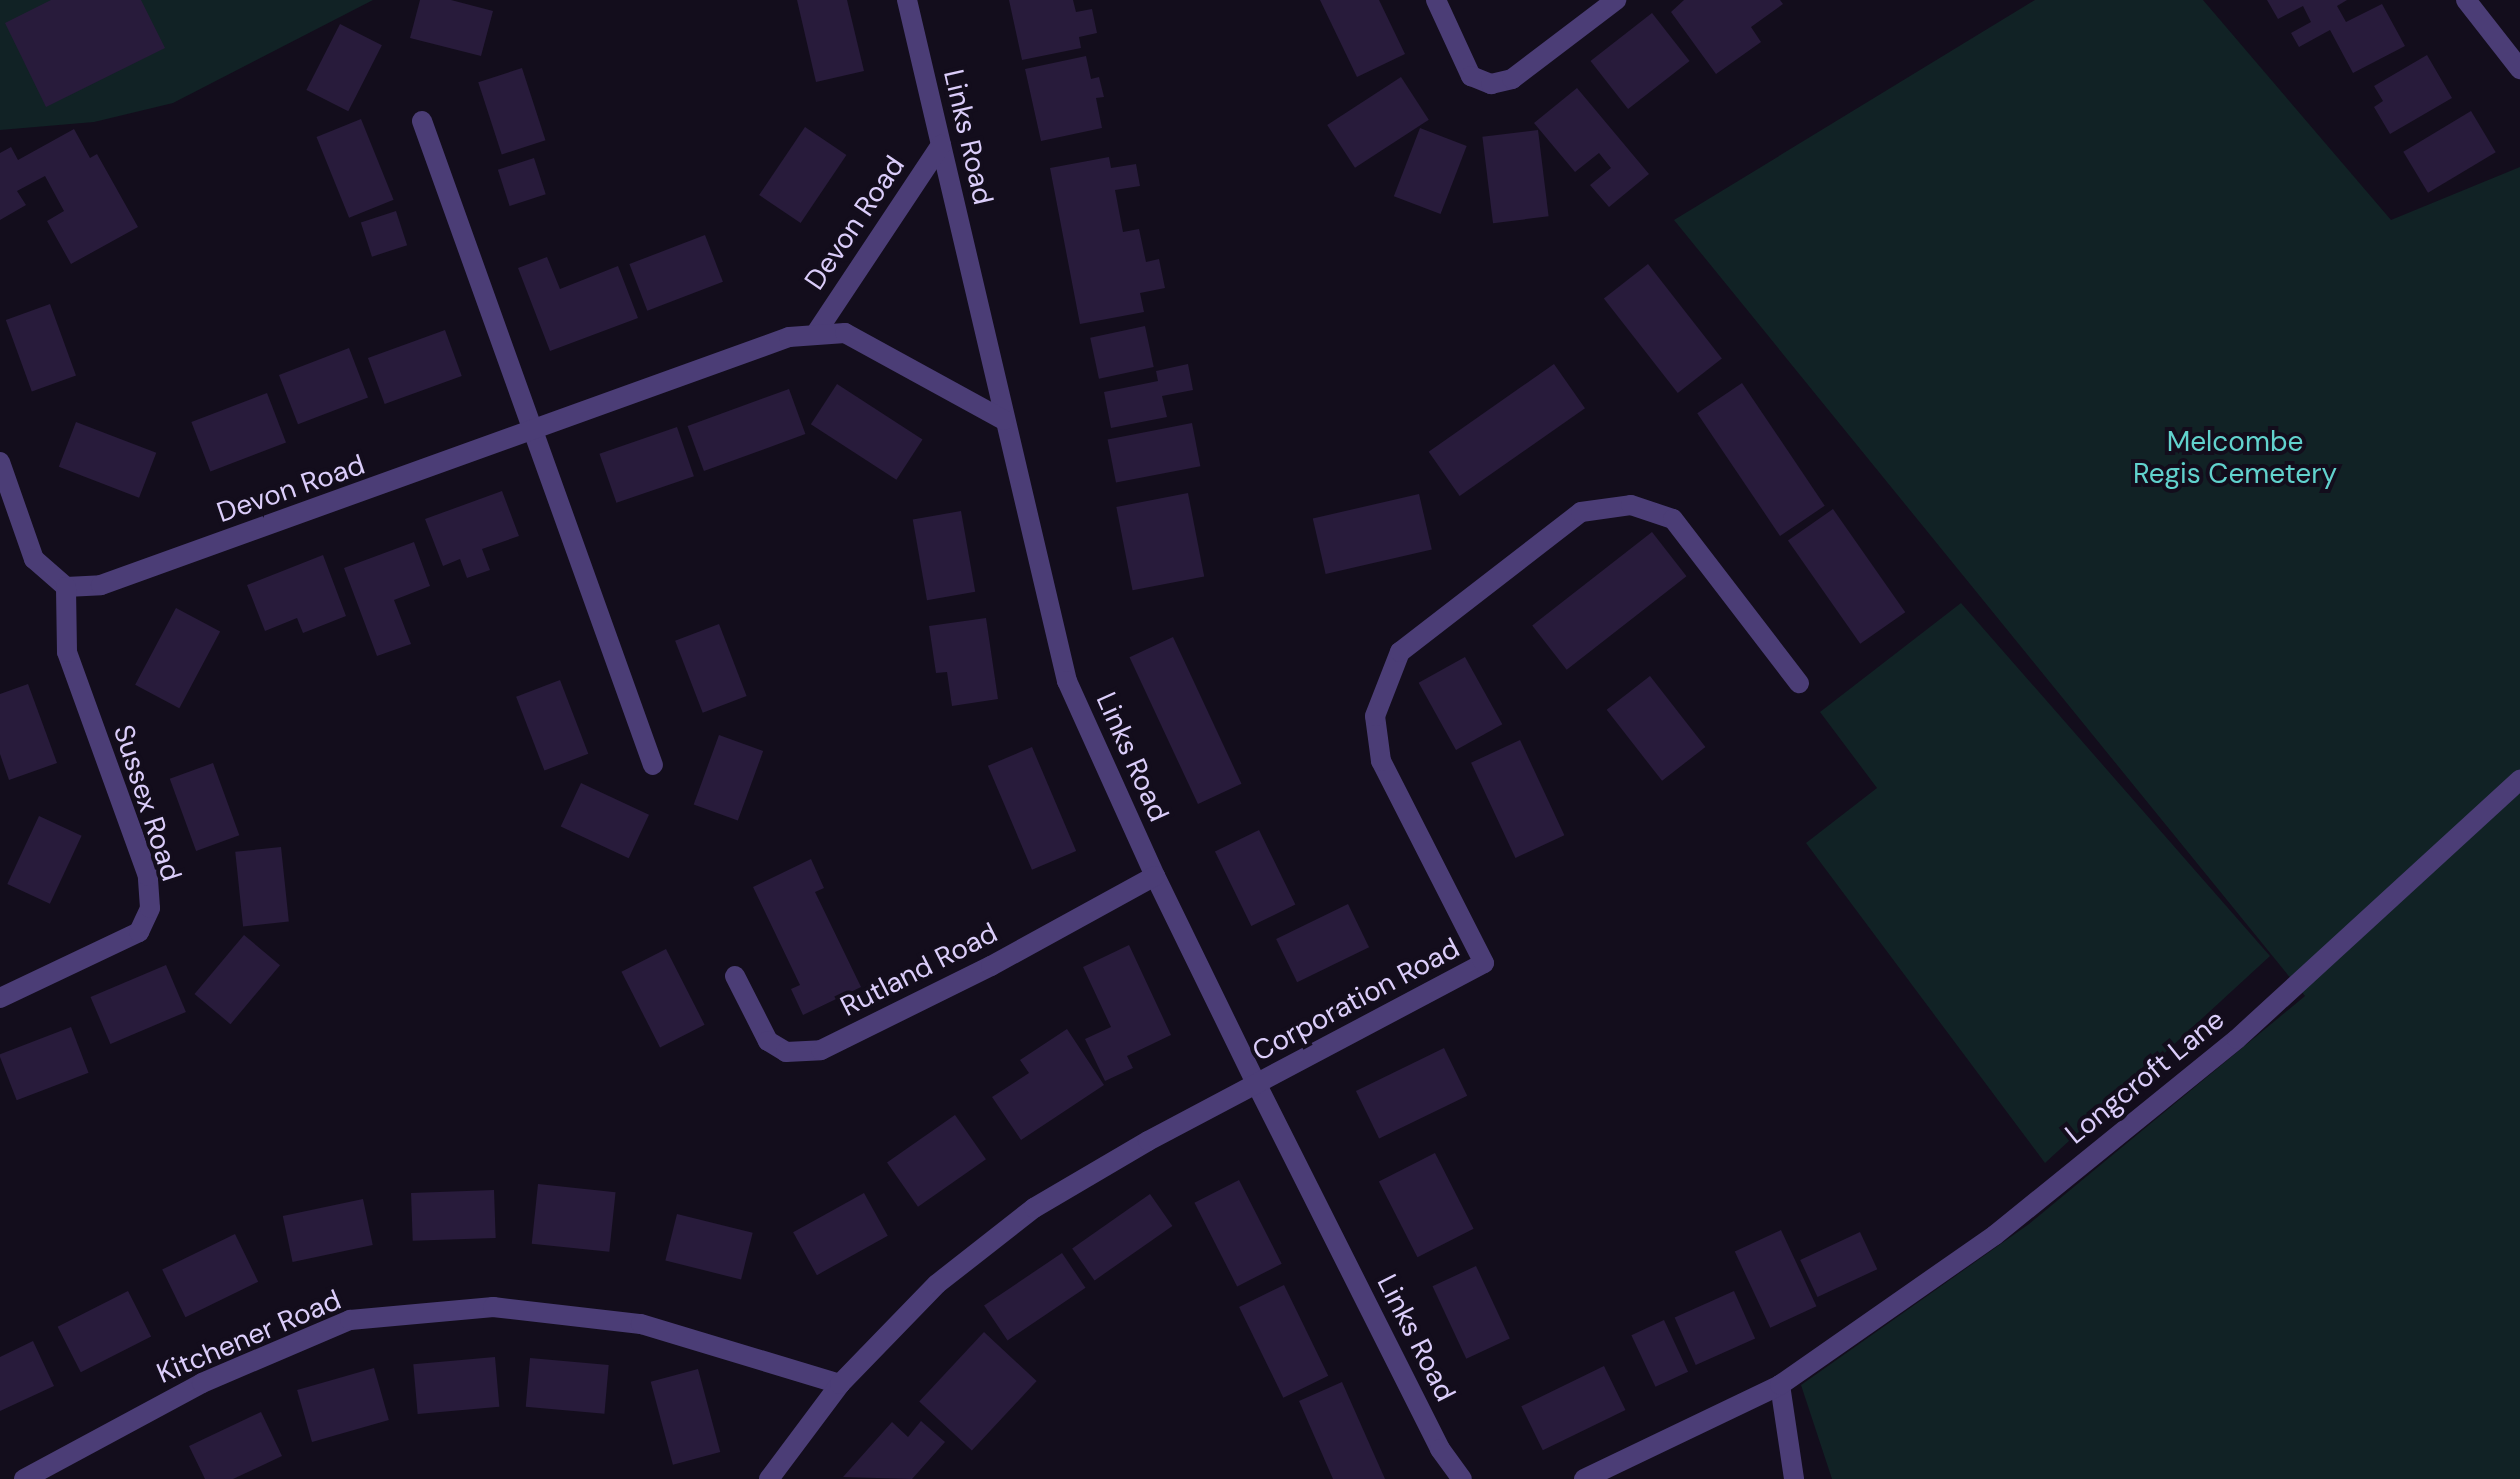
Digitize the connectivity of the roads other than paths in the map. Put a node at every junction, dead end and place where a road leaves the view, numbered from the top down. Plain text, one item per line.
1 (907, 0) edge
2 (1436, 0) edge
3 (1616, 0) edge
4 (2466, 0) edge
5 (2520, 69) edge
6 (422, 121) dead end
7 (941, 145) junction
8 (816, 333) junction
9 (1004, 420) junction
10 (534, 433) junction
11 (0, 462) edge
12 (66, 587) junction
13 (1799, 683) dead end
14 (653, 765) dead end
15 (2520, 780) edge
16 (1155, 876) junction
17 (735, 976) dead end
18 (0, 998) edge
19 (1257, 1085) junction
20 (840, 1384) junction
21 (1780, 1385) junction
22 (24, 1479) edge
23 (769, 1479) edge
24 (1462, 1479) edge
25 (1584, 1479) edge
26 (1794, 1479) edge

1 - 7 street, Links Road
2 - 3 street
4 - 5 street
6 - 10 street
7 - 8 street, Devon Road
7 - 9 street, Links Road
8 - 9 street, Devon Road
8 - 10 street, Devon Road
9 - 16 street, Links Road
10 - 12 street, Devon Road
10 - 14 street
11 - 12 street
12 - 18 street, Sussex Road
13 - 19 street, Corporation Road
15 - 21 street, Longcroft Lane
16 - 17 street, Rutland Road
16 - 19 street, Links Road
19 - 20 street, Corporation Road
19 - 24 street, Links Road
20 - 22 street, Kitchener Road
20 - 23 street, Corporation Road
21 - 25 street, Longcroft Lane
21 - 26 street

